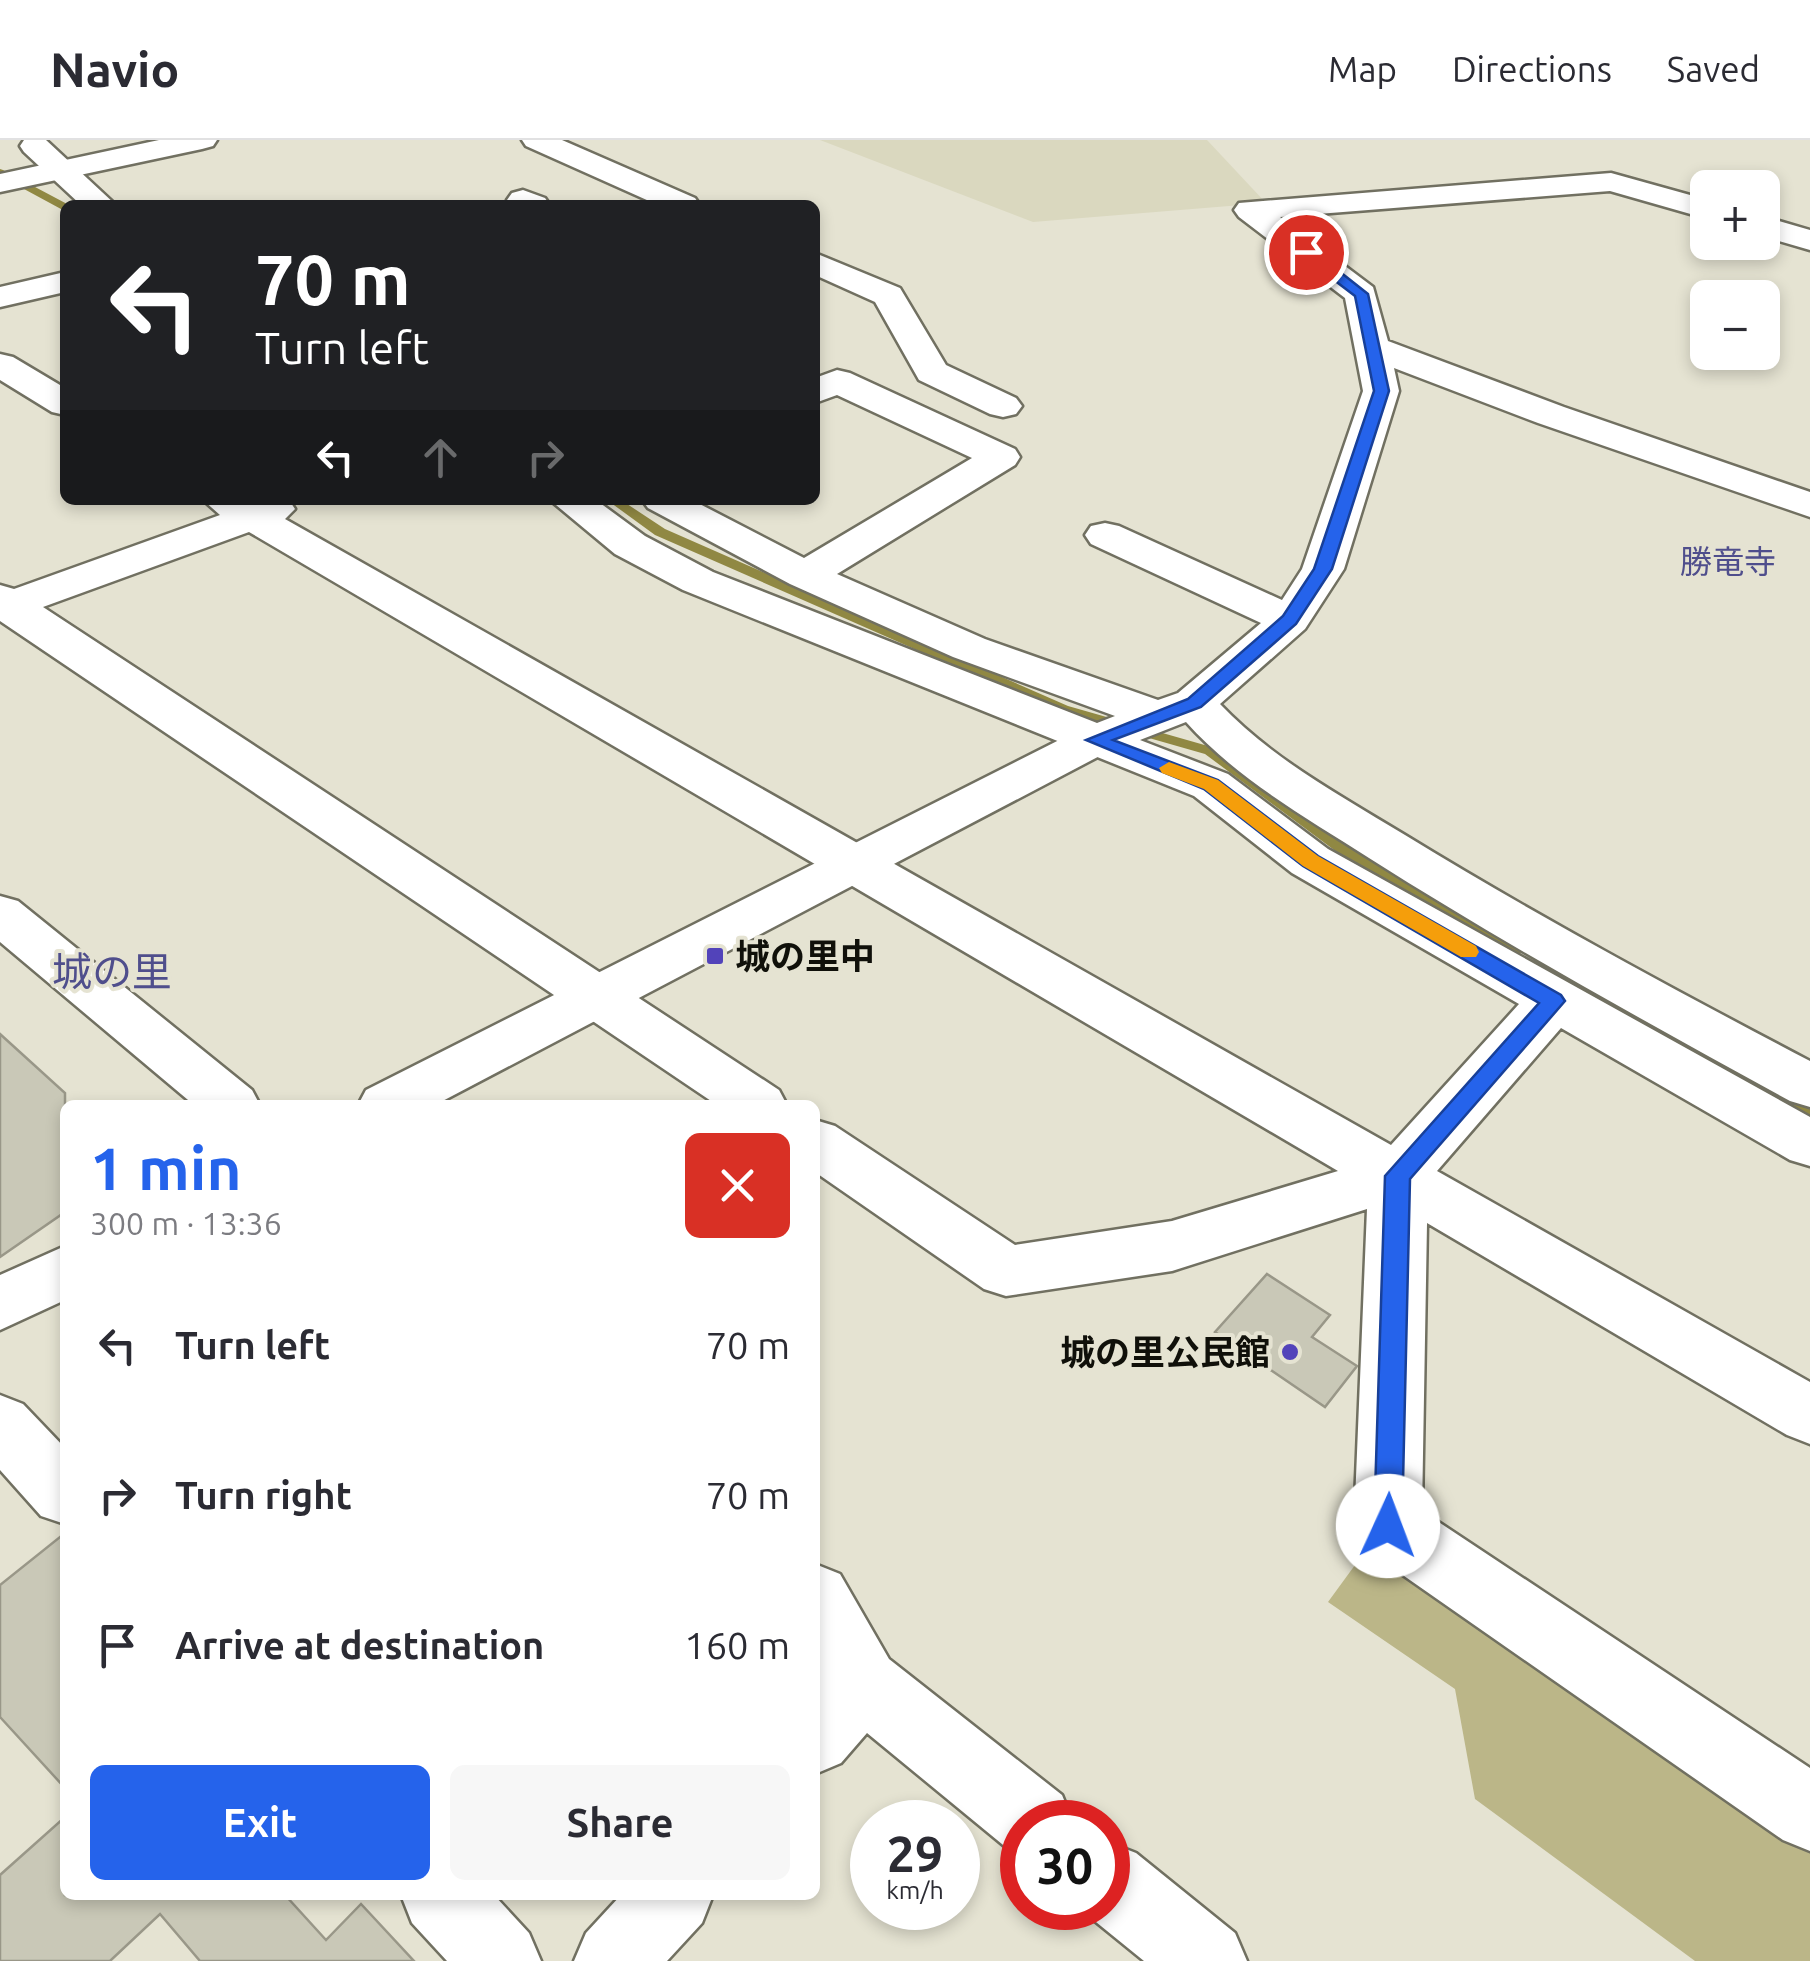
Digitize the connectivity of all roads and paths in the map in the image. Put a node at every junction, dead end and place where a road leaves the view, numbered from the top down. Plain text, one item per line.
1 (202, 140) edge
2 (537, 140) edge
3 (27, 143) edge
4 (0, 144) edge
5 (64, 169) junction
6 (0, 183) edge
7 (95, 200) edge
8 (673, 200) edge
9 (1690, 205) edge
10 (1780, 231) edge
11 (1810, 240) edge
12 (820, 265) edge
13 (60, 283) edge
14 (0, 297) edge
15 (1372, 347) junction
16 (0, 365) edge
17 (820, 390) edge
18 (60, 401) edge
19 (1003, 406) dead end
20 (577, 505) edge
21 (672, 505) edge
22 (1810, 505) edge
23 (237, 508) edge
24 (1105, 535) dead end
25 (805, 574) junction
26 (3, 604) edge
27 (1290, 620) junction
28 (1177, 710) junction
29 (1095, 740) junction
30 (856, 862) junction
31 (0, 914) edge
32 (597, 996) junction
33 (1554, 1001) junction
34 (1810, 1086) edge
35 (226, 1100) edge
36 (396, 1100) edge
37 (752, 1100) edge
38 (1810, 1144) edge
39 (820, 1145) edge
40 (1398, 1176) junction
41 (60, 1273) edge
42 (0, 1304) edge
43 (1810, 1415) edge
44 (0, 1424) edge
45 (60, 1489) edge
46 (820, 1606) edge
47 (863, 1684) junction
48 (820, 1731) edge
49 (1008, 1800) edge
50 (1810, 1813) edge
51 (1130, 1899) edge
52 (445, 1900) edge
53 (669, 1900) edge
54 (501, 1961) edge
55 (614, 1961) edge
56 (1207, 1961) edge

1 - 5 main road
2 - 8 main road
3 - 4 main road
3 - 5 main road
5 - 6 main road
5 - 7 main road
9 - 15 main road
10 - 11 main road
12 - 19 main road
13 - 14 main road
15 - 22 main road
15 - 27 main road
16 - 18 main road
17 - 25 main road
20 - 29 main road
21 - 25 main road
23 - 26 main road
23 - 30 main road
24 - 27 main road
25 - 28 main road
26 - 32 main road
27 - 28 main road
28 - 29 main road
28 - 34 main road
29 - 30 main road
29 - 33 main road
30 - 32 main road
30 - 40 main road
31 - 35 main road
32 - 36 main road
32 - 37 main road
33 - 38 main road
33 - 40 main road
39 - 40 main road
40 - 43 main road
40 - 50 main road
41 - 42 main road
44 - 45 main road
46 - 47 main road
47 - 48 main road
47 - 49 main road
51 - 56 main road
52 - 54 main road
53 - 55 main road

